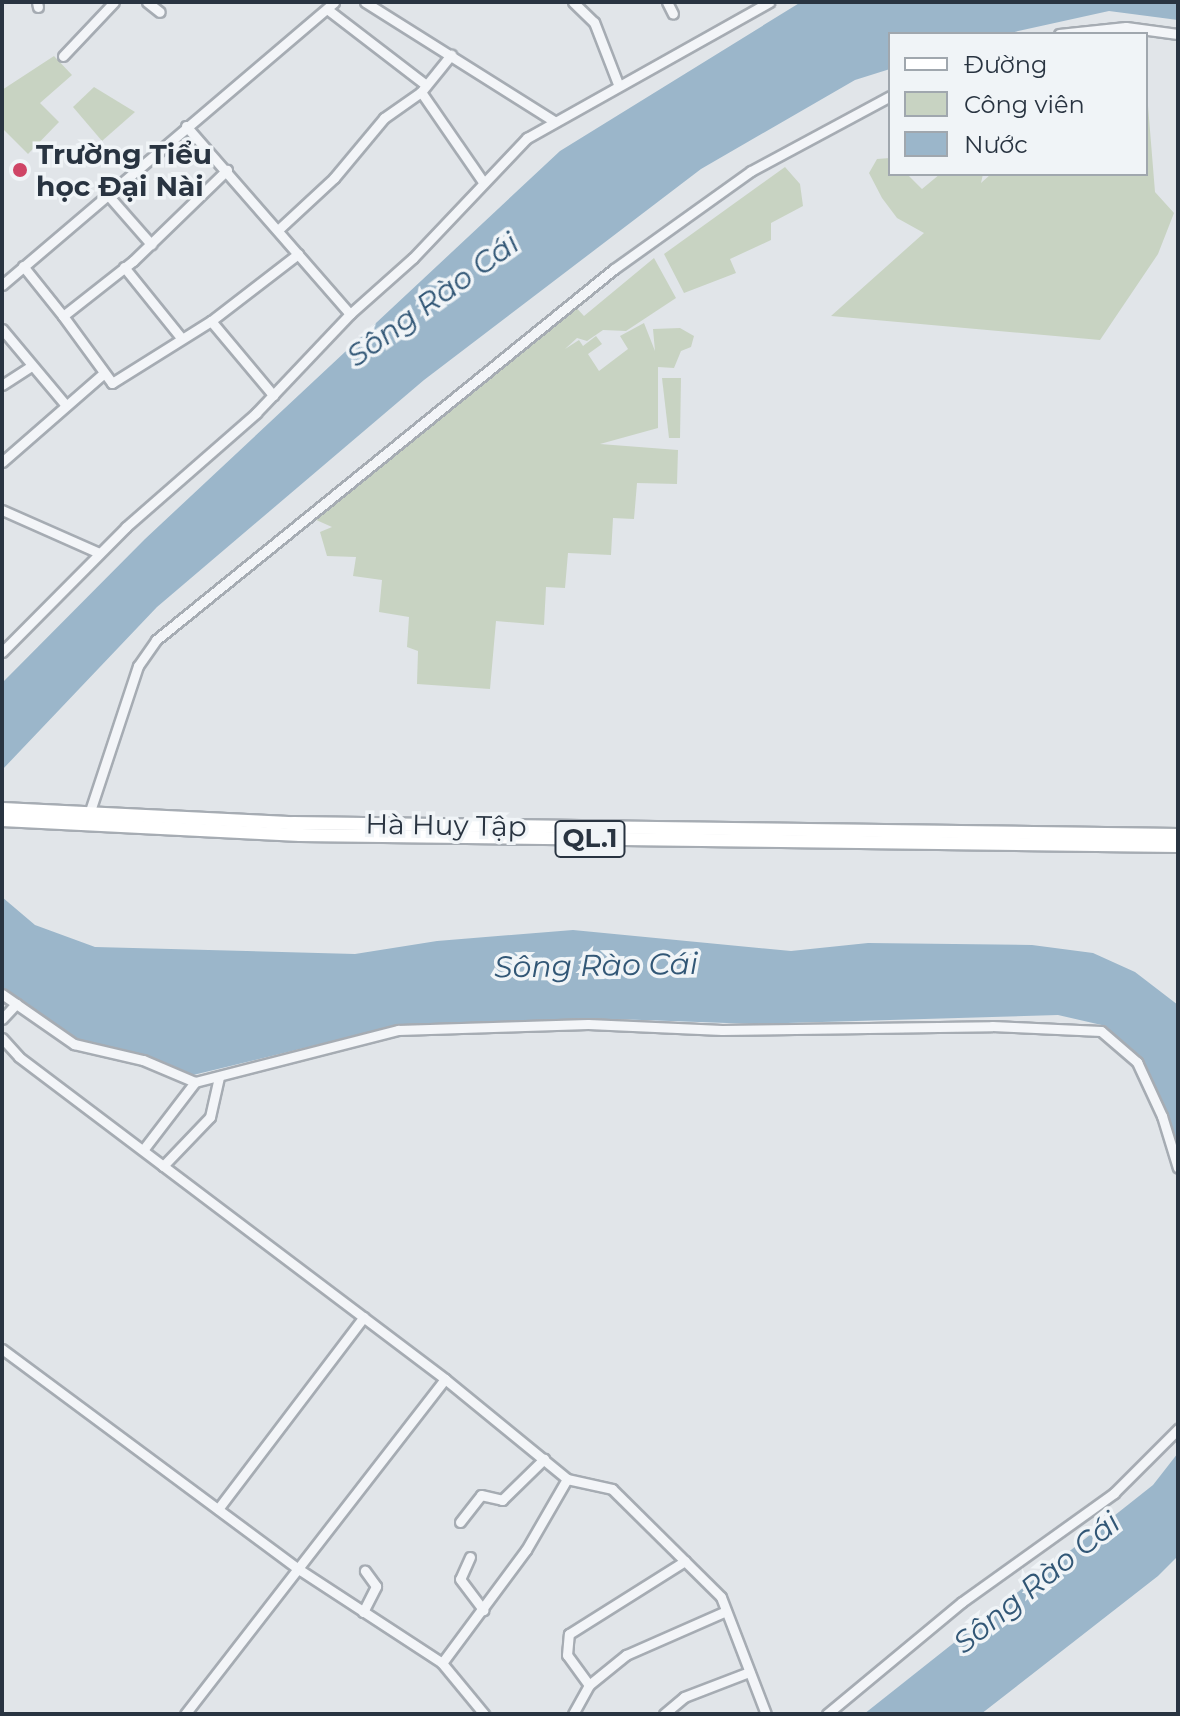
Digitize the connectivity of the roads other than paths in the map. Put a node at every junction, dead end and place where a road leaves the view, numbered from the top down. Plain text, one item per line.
1 (114, 2) edge
2 (147, 2) edge
3 (365, 2) edge
4 (573, 2) edge
5 (667, 2) edge
6 (769, 2) edge
7 (330, 5) edge
8 (160, 12) dead end
9 (673, 14) dead end
10 (1078, 32) edge
11 (1178, 34) edge
12 (451, 55) junction
13 (63, 56) dead end
14 (618, 84) junction
15 (424, 89) junction
16 (888, 97) edge
17 (554, 121) junction
18 (186, 126) junction
19 (227, 170) junction
20 (483, 182) junction
21 (107, 194) junction
22 (279, 229) junction
23 (151, 244) junction
24 (298, 254) junction
25 (23, 266) junction
26 (124, 267) junction
27 (2, 270) edge
28 (6, 282) edge
29 (350, 314) junction
30 (63, 316) junction
31 (211, 321) junction
32 (2, 329) edge
33 (182, 339) junction
34 (31, 366) junction
35 (104, 373) junction
36 (2, 385) edge
37 (273, 395) junction
38 (65, 404) junction
39 (2, 462) edge
40 (2, 510) edge
41 (99, 553) junction
42 (2, 652) edge
43 (90, 811) junction
44 (3, 814) edge
45 (1178, 835) edge
46 (1178, 846) edge
47 (2, 994) edge
48 (16, 1004) junction
49 (2, 1019) edge
50 (2, 1038) edge
51 (219, 1077) junction
52 (195, 1082) junction
53 (143, 1150) junction
54 (163, 1166) junction
55 (1178, 1168) edge
56 (364, 1317) junction
57 (2, 1349) edge
58 (445, 1379) junction
59 (1178, 1429) edge
60 (544, 1459) junction
61 (567, 1479) junction
62 (218, 1509) junction
63 (460, 1522) dead end
64 (470, 1557) dead end
65 (685, 1561) junction
66 (300, 1570) junction
67 (365, 1571) dead end
68 (483, 1610) junction
69 (726, 1611) junction
70 (363, 1612) junction
71 (442, 1663) junction
72 (749, 1672) junction
73 (589, 1685) junction
74 (191, 1712) edge
75 (486, 1714) edge
76 (573, 1714) edge
77 (664, 1714) edge
78 (766, 1714) edge
79 (827, 1714) edge

1 - 13 street
2 - 8 street
3 - 12 street
4 - 14 street
5 - 9 street
6 - 14 street
7 - 15 street
7 - 18 street
10 - 11 street
12 - 15 street
12 - 17 street
14 - 17 street
15 - 20 street
15 - 22 street
16 - 43 street
17 - 20 street
18 - 19 street
18 - 21 street
19 - 22 street
19 - 23 street
20 - 29 street
21 - 23 street
21 - 25 street
22 - 24 street
23 - 26 street
24 - 29 street
24 - 31 street
25 - 28 street
25 - 30 street
26 - 30 street
26 - 33 street
27 - 28 street
29 - 37 street
30 - 35 street
31 - 33 street
31 - 37 street
32 - 34 street
33 - 35 street
34 - 36 street
34 - 38 street
35 - 38 street
37 - 41 street
38 - 39 street
40 - 41 street
41 - 42 street
43 - 44 main road, Hà Huy Tập / QL.1
43 - 45 main road, Hà Huy Tập / QL.1
44 - 46 main road, Hà Huy Tập / QL.1
47 - 48 street
48 - 49 street
48 - 52 street
50 - 53 street
51 - 52 street
51 - 54 street
51 - 55 street
52 - 53 street
53 - 54 street
54 - 56 street
56 - 58 street
56 - 62 street
57 - 62 street
58 - 60 street
58 - 66 street
59 - 79 street
60 - 61 street
60 - 63 street
61 - 65 street
61 - 68 street
62 - 66 street
64 - 68 street
65 - 69 street
65 - 73 street
66 - 70 street
66 - 74 street
67 - 70 street
68 - 71 street
69 - 72 street
69 - 73 street
70 - 71 street
71 - 75 street
72 - 77 street
72 - 78 street
73 - 76 street

